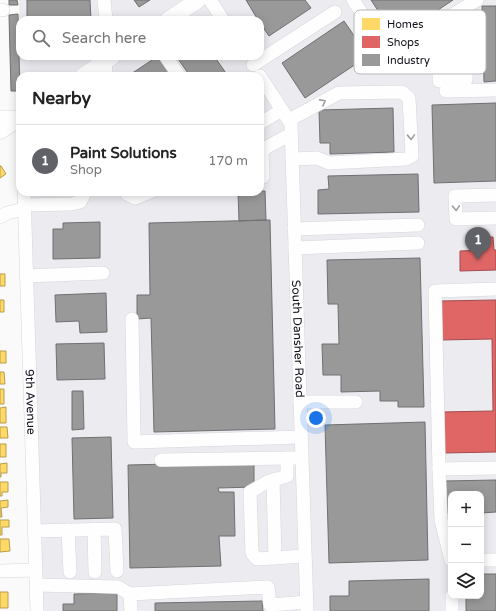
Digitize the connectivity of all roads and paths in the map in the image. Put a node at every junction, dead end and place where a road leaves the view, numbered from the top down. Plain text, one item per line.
1 (104, 0) edge
2 (198, 0) edge
3 (210, 0) edge
4 (353, 0) edge
5 (471, 3) edge
6 (360, 10) edge
7 (460, 10) edge
8 (335, 12) dead end
9 (106, 16) edge
10 (174, 16) edge
11 (220, 16) edge
12 (264, 52) edge
13 (167, 60) edge
14 (250, 60) edge
15 (108, 64) edge
16 (91, 72) edge
17 (176, 72) edge
18 (258, 72) edge
19 (440, 74) edge
20 (466, 74) edge
21 (264, 82) edge
22 (496, 90) edge
23 (446, 91) dead end
24 (285, 115) junction
25 (16, 117) edge
26 (2, 119) edge
27 (264, 122) edge
28 (292, 134) junction
29 (264, 150) edge
30 (292, 159) junction
31 (496, 195) edge
32 (24, 196) edge
33 (83, 196) edge
34 (24, 207) junction
35 (0, 217) edge
36 (496, 218) edge
37 (418, 225) dead end
38 (294, 230) junction
39 (418, 243) dead end
40 (295, 248) junction
41 (102, 273) dead end
42 (26, 276) junction
43 (496, 289) edge
44 (132, 319) dead end
45 (300, 402) junction
46 (356, 402) dead end
47 (301, 437) junction
48 (287, 458) junction
49 (302, 458) junction
50 (161, 460) dead end
51 (496, 468) edge
52 (439, 469) junction
53 (273, 480) junction
54 (94, 529) junction
55 (68, 530) junction
56 (34, 531) junction
57 (448, 548) edge
58 (305, 556) junction
59 (275, 558) junction
60 (484, 560) edge
61 (496, 560) edge
62 (35, 570) junction
63 (0, 571) edge
64 (117, 571) dead end
65 (70, 572) dead end
66 (95, 572) dead end
67 (36, 585) junction
68 (130, 594) junction
69 (452, 599) edge
70 (307, 606) edge
71 (37, 611) edge
72 (131, 611) edge
73 (452, 611) edge

1 - 9 street
2 - 10 main road
3 - 11 street
4 - 6 street
5 - 7 street
8 - 12 street
13 - 17 street
14 - 18 street, South Dansher Road
15 - 16 main road
19 - 20 street
21 - 24 street, South Dansher Road
22 - 23 street
24 - 27 street
24 - 28 street, South Dansher Road
24 -> 30 street
25 - 26 main road
28 - 29 street
28 - 30 street, South Dansher Road
30 - 38 street, South Dansher Road
31 -> 36 street
32 - 34 street, 9th Avenue
33 - 34 street
34 - 35 street
34 - 42 street, 9th Avenue
37 - 38 street
38 - 40 street, South Dansher Road
39 - 40 street
40 - 45 street, South Dansher Road
41 - 42 street
42 - 56 street, 9th Avenue
43 - 52 street
44 - 47 street
45 - 46 street
45 - 47 street, South Dansher Road
47 - 49 street, South Dansher Road
48 - 49 street
48 - 50 street
48 - 53 street
49 - 58 street, South Dansher Road
51 - 52 street
52 - 57 street
53 - 59 street
53 - 59 street
54 - 55 street
54 - 64 street
54 - 66 street
55 - 56 street
55 - 65 street
56 - 62 street, 9th Avenue
58 - 59 street
58 - 70 street, South Dansher Road
60 - 61 street
62 - 63 street
62 - 67 street, 9th Avenue
67 - 68 street
67 - 71 street, 9th Avenue
68 - 70 street
68 - 72 street
69 - 73 street

